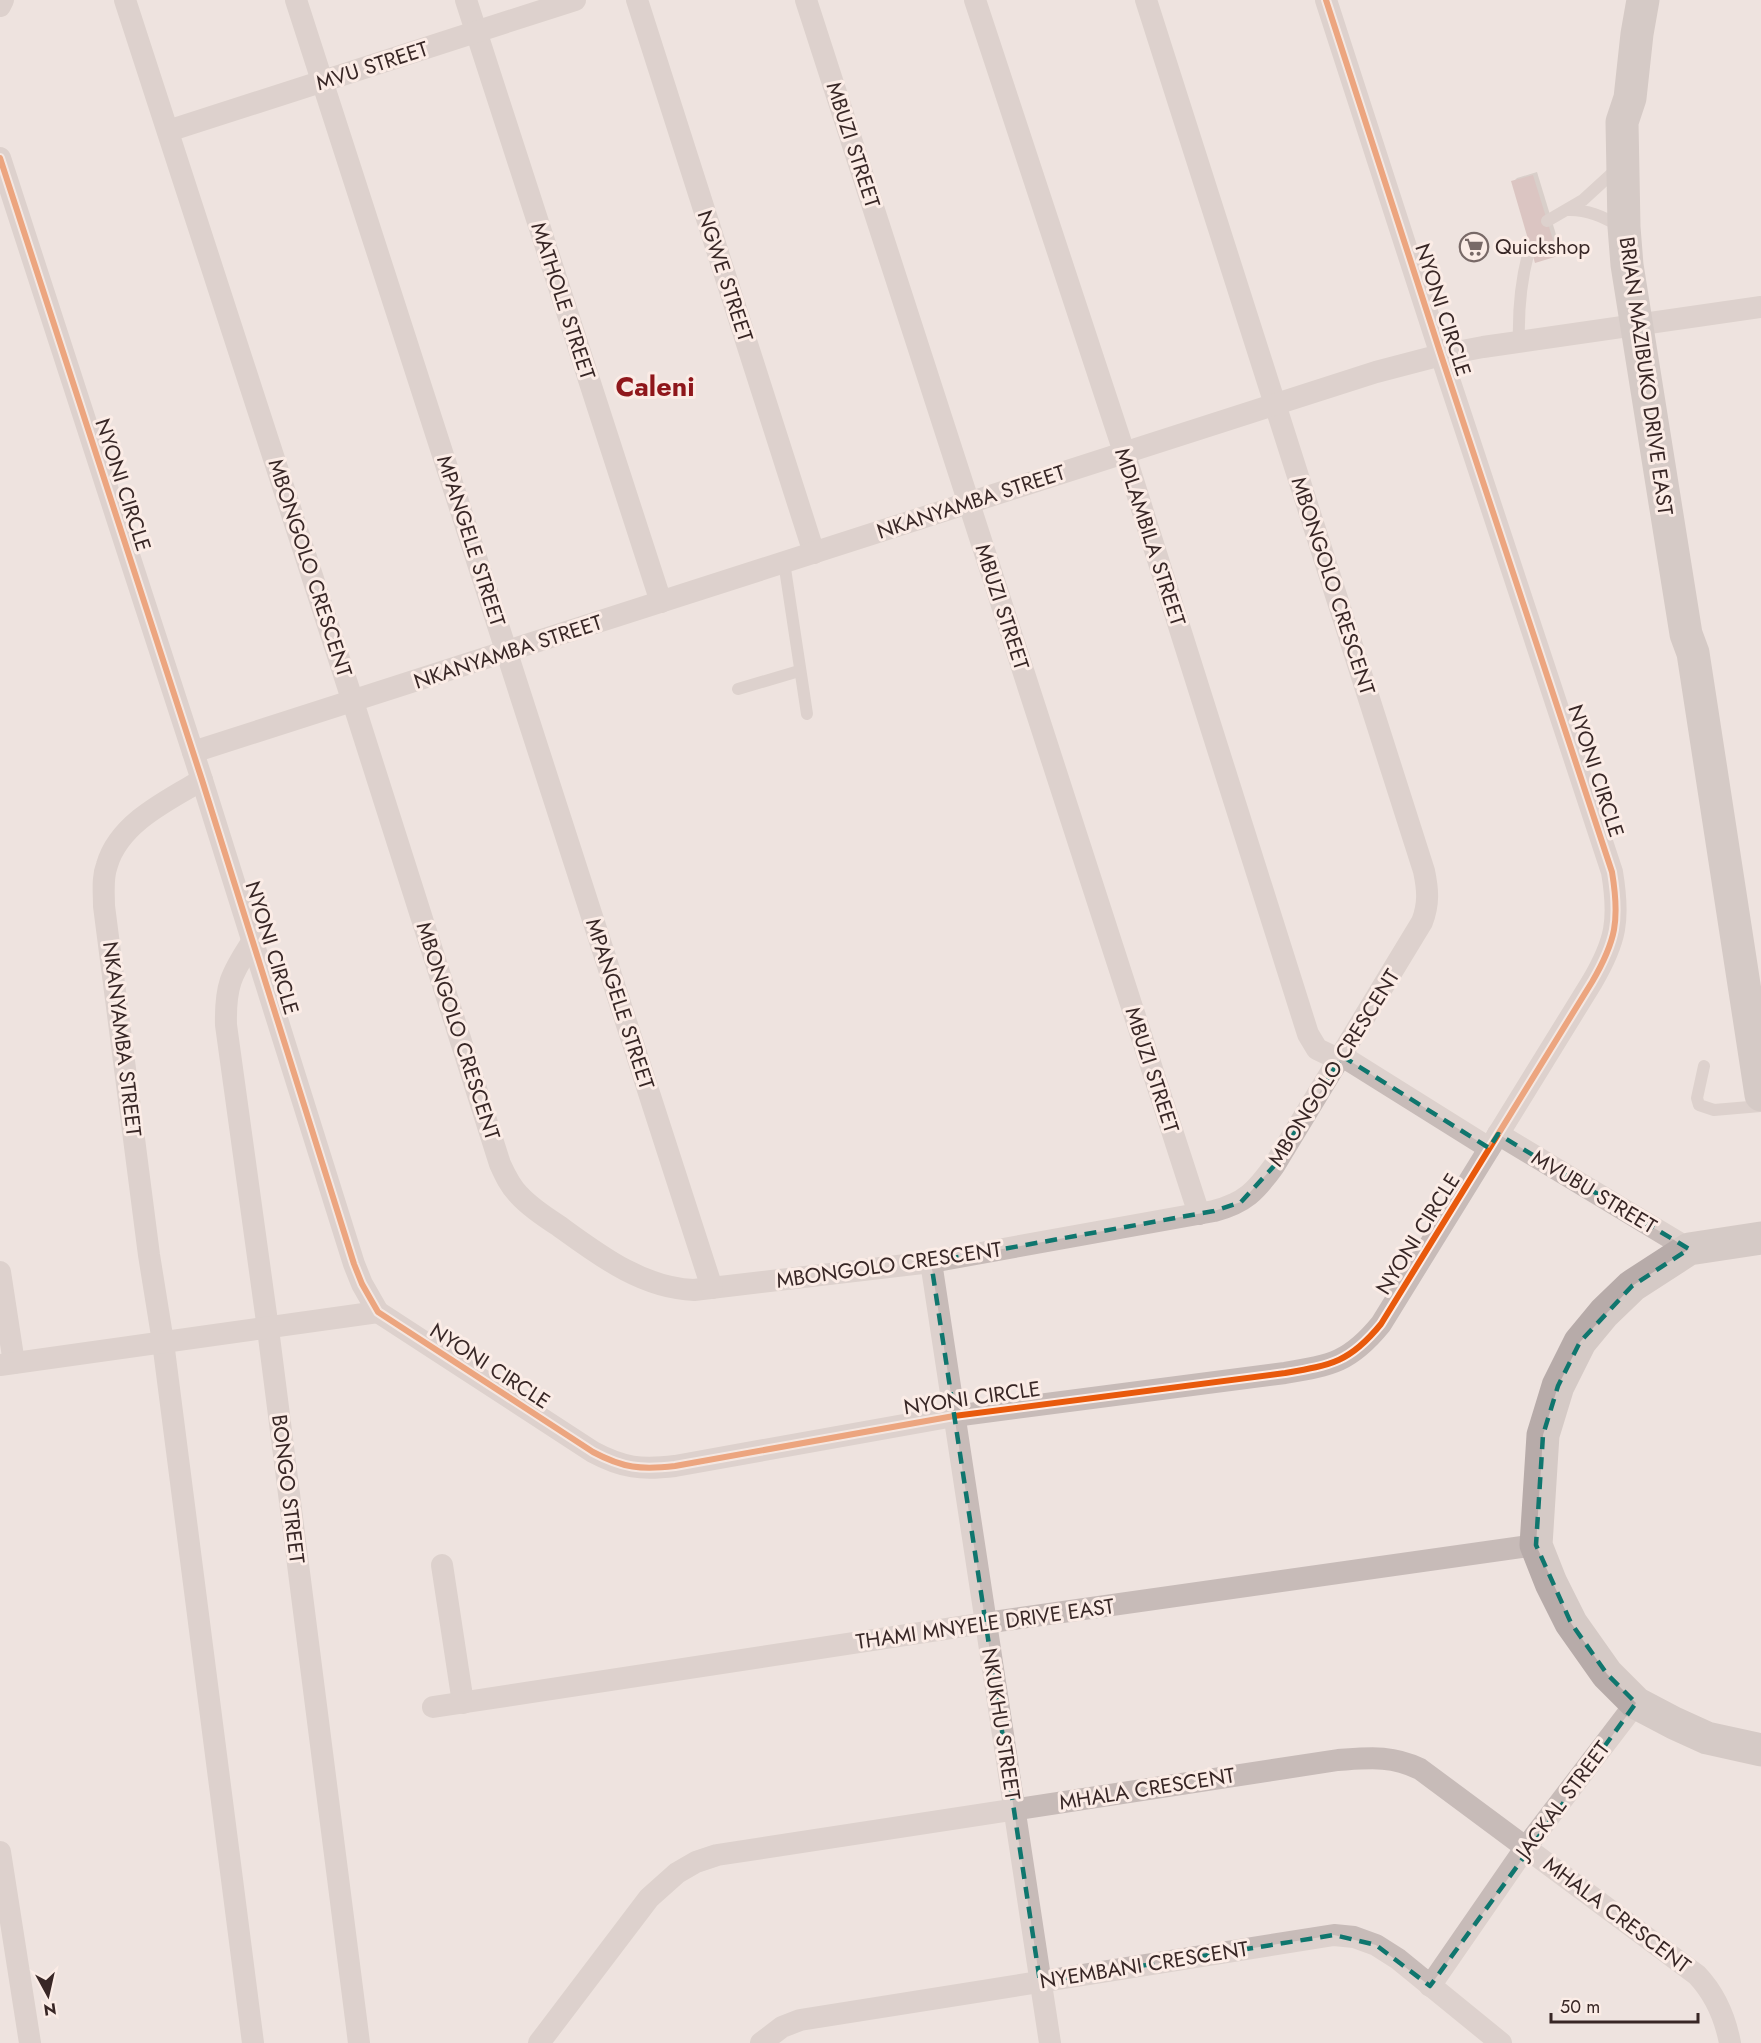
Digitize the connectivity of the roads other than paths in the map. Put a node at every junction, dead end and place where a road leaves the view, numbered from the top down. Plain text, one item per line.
1 (3, 0) edge
2 (125, 0) edge
3 (296, 0) edge
4 (466, 0) edge
5 (575, 0) edge
6 (636, 0) edge
7 (806, 0) edge
8 (975, 0) edge
9 (1146, 0) edge
10 (1326, 0) edge
11 (1643, 0) edge
12 (0, 6) edge
13 (476, 32) junction
14 (323, 82) junction
15 (1630, 98) junction
16 (168, 131) junction
17 (0, 158) edge
18 (1623, 162) junction
19 (1567, 210) junction
20 (1547, 221) dead end
21 (1624, 227) junction
22 (1530, 247) dead end
23 (1761, 307) edge
24 (1645, 325) junction
25 (1519, 342) junction
26 (1440, 355) junction
27 (1274, 404) junction
28 (1124, 452) junction
29 (968, 503) junction
30 (814, 553) junction
31 (784, 562) junction
32 (661, 602) junction
33 (507, 652) junction
34 (799, 671) junction
35 (738, 689) dead end
36 (353, 702) junction
37 (807, 714) dead end
38 (193, 752) junction
39 (202, 780) junction
40 (252, 942) junction
41 (1317, 1049) junction
42 (1341, 1058) junction
43 (1704, 1066) dead end
44 (1761, 1095) edge
45 (1316, 1096) junction
46 (1761, 1106) edge
47 (1494, 1141) junction
48 (1199, 1214) junction
49 (1761, 1238) edge
50 (1689, 1249) junction
51 (931, 1262) junction
52 (0, 1272) edge
53 (712, 1288) junction
54 (378, 1312) junction
55 (268, 1329) junction
56 (163, 1342) junction
57 (7, 1364) edge
58 (954, 1416) junction
59 (1536, 1545) junction
60 (442, 1565) dead end
61 (985, 1623) junction
62 (463, 1703) junction
63 (1636, 1703) junction
64 (433, 1707) dead end
65 (1761, 1750) edge
66 (1014, 1809) junction
67 (1526, 1847) junction
68 (0, 1852) edge
69 (1040, 1982) junction
70 (1430, 1986) junction
71 (30, 2043) edge
72 (253, 2043) edge
73 (359, 2043) edge
74 (539, 2043) edge
75 (761, 2043) edge
76 (1050, 2043) edge
77 (1501, 2043) edge
78 (1730, 2043) edge

1 - 12 street
2 - 16 street, MBONGOLO CRESCENT
3 - 14 street, MPANGELE STREET
4 - 13 street, MATHOLE STREET
5 - 13 street, MVU STREET
6 - 30 street, NGWE STREET
7 - 29 street, MBUZI STREET
8 - 28 street, MDLAMBILA STREET
9 - 27 street, MBONGOLO CRESCENT
10 - 26 street, NYONI CIRCLE
11 - 15 street, BRIAN MAZIBUKO DRIVE EAST
13 - 14 street, MVU STREET
13 - 32 street, MATHOLE STREET
14 - 16 street, MVU STREET
14 - 33 street, MPANGELE STREET
15 - 18 street, BRIAN MAZIBUKO DRIVE EAST
15 - 24 street, BRIAN MAZIBUKO DRIVE EAST
16 - 36 street, MBONGOLO CRESCENT
17 - 38 street, NYONI CIRCLE
18 - 19 lane
18 - 21 street, BRIAN MAZIBUKO DRIVE EAST
19 - 20 lane
19 - 21 lane
21 - 24 street, BRIAN MAZIBUKO DRIVE EAST
22 - 25 lane
23 - 24 street, NKANYAMBA STREET
24 - 25 street, NKANYAMBA STREET
24 - 44 street, BRIAN MAZIBUKO DRIVE EAST
25 - 26 street, NKANYAMBA STREET
26 - 27 street, NKANYAMBA STREET
26 - 47 street, NYONI CIRCLE
27 - 28 street, NKANYAMBA STREET
27 - 42 street, MBONGOLO CRESCENT
28 - 29 street, NKANYAMBA STREET
28 - 41 street, MDLAMBILA STREET
29 - 30 street, NKANYAMBA STREET
29 - 48 street, MBUZI STREET
30 - 31 street, NKANYAMBA STREET
31 - 32 street, NKANYAMBA STREET
31 - 34 lane
32 - 33 street, NKANYAMBA STREET
33 - 36 street, NKANYAMBA STREET
33 - 53 street, MPANGELE STREET
34 - 35 lane
34 - 37 lane
36 - 38 street, NKANYAMBA STREET
36 - 53 street, MBONGOLO CRESCENT
38 - 39 street, NYONI CIRCLE
39 - 40 street, NYONI CIRCLE
39 - 56 street, NKANYAMBA STREET
40 - 54 street, NYONI CIRCLE
40 - 55 street, BONGO STREET
41 - 42 street
41 - 45 street
42 - 45 street, MBONGOLO CRESCENT
42 - 47 street, MVUBU STREET
43 - 46 lane
45 - 48 street, MBONGOLO CRESCENT
47 - 50 street, MVUBU STREET
47 - 58 street, NYONI CIRCLE
48 - 51 street, MBONGOLO CRESCENT
49 - 50 street
50 - 59 street
51 - 53 street, MBONGOLO CRESCENT
51 - 58 street, NKUKHU STREET
52 - 57 street
54 - 55 street
54 - 58 street, NYONI CIRCLE
55 - 56 street
55 - 73 street, BONGO STREET
56 - 57 street
56 - 72 street, NKANYAMBA STREET
58 - 61 street, NKUKHU STREET
59 - 61 street, THAMI MNYELE DRIVE EAST
59 - 63 street
60 - 62 street
61 - 62 street, THAMI MNYELE DRIVE EAST
61 - 66 street, NKUKHU STREET
62 - 64 street, THAMI MNYELE DRIVE EAST
63 - 65 street
63 - 67 street, JACKAL STREET
66 - 67 street, MHALA CRESCENT
66 - 69 street, NKUKHU STREET
66 - 74 street, MHALA CRESCENT
67 - 70 street, JACKAL STREET
67 - 78 street, MHALA CRESCENT
68 - 71 street
69 - 70 street, NYEMBANI CRESCENT
69 - 75 street, NYEMBANI CRESCENT
69 - 76 street, NKUKHU STREET
70 - 77 street, NYEMBANI CRESCENT

